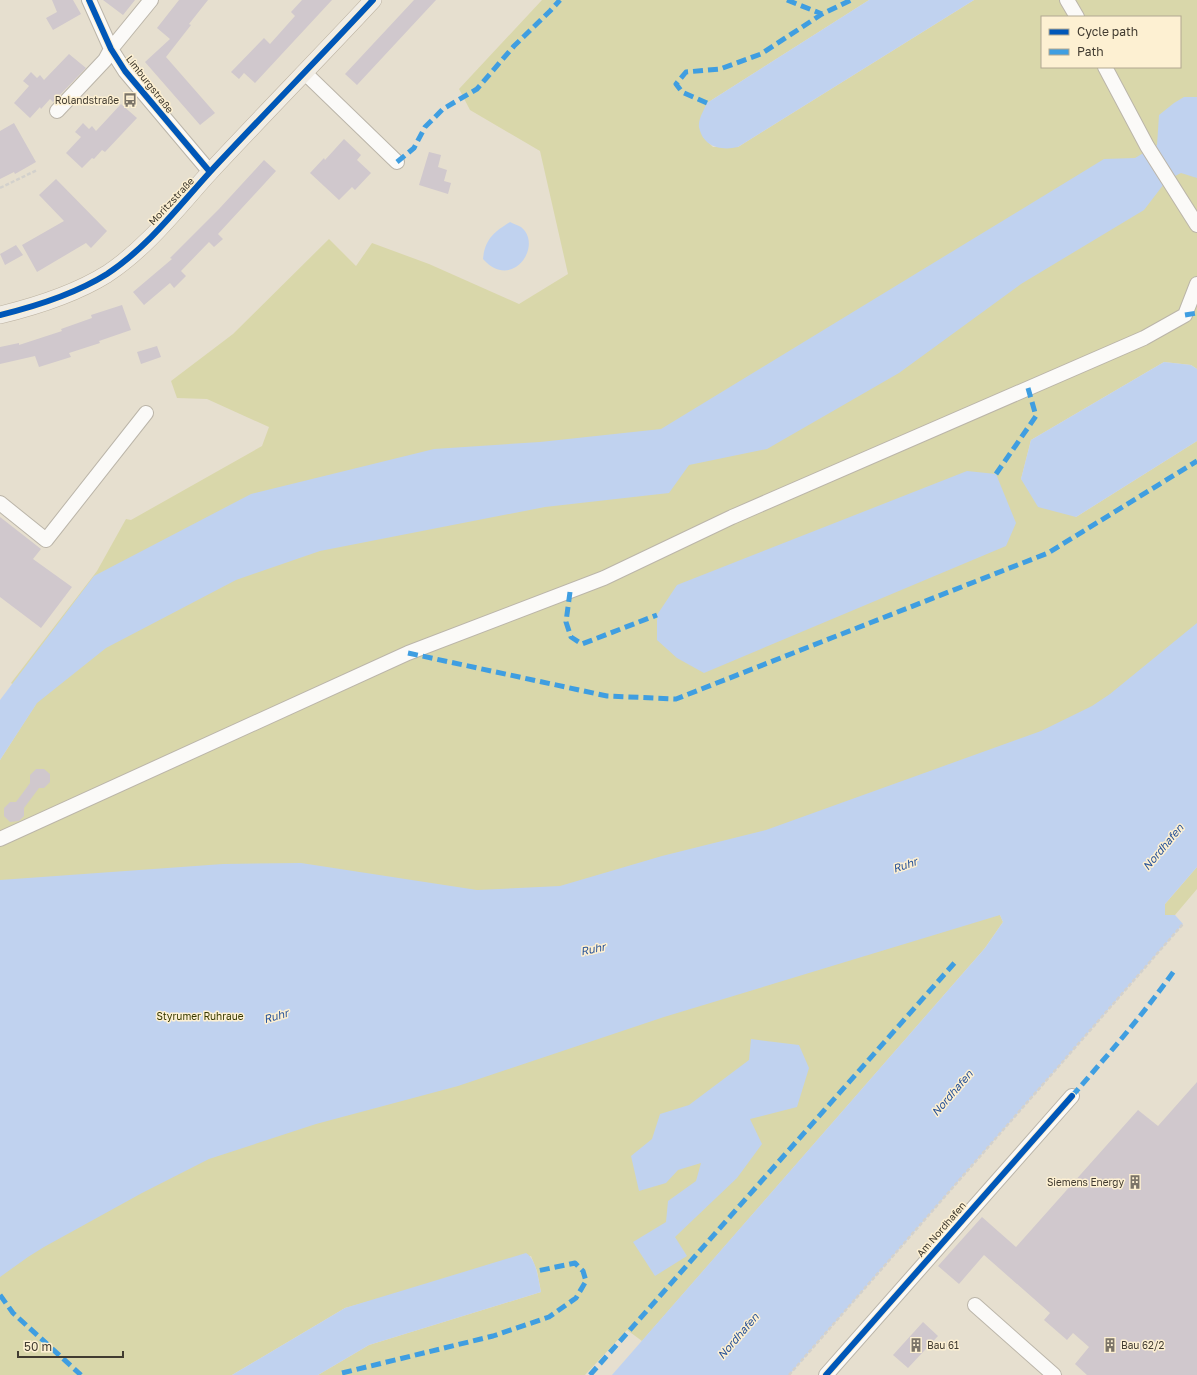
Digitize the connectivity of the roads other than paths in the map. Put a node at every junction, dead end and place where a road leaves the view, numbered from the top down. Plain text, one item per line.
1 (89, 0) edge
2 (151, 0) edge
3 (373, 0) edge
4 (1067, 0) edge
5 (1076, 16) edge
6 (111, 49) junction
7 (1106, 68) edge
8 (305, 73) junction
9 (57, 111) dead end
10 (397, 162) dead end
11 (210, 172) junction
12 (1197, 225) edge
13 (1197, 284) edge
14 (0, 315) edge
15 (146, 413) dead end
16 (0, 503) edge
17 (0, 839) edge
18 (1072, 1096) dead end
19 (975, 1305) dead end
20 (826, 1375) edge
21 (1054, 1375) edge

1 - 6 street, Limburgstraße
2 - 6 street
3 - 8 main road, Moritzstraße
4 - 5 street
6 - 9 street
6 - 11 street, Limburgstraße
7 - 12 street
8 - 10 street
8 - 11 main road, Moritzstraße
11 - 14 main road, Moritzstraße
13 - 17 street
15 - 16 street
18 - 20 street, Am Nordhafen
19 - 21 street

